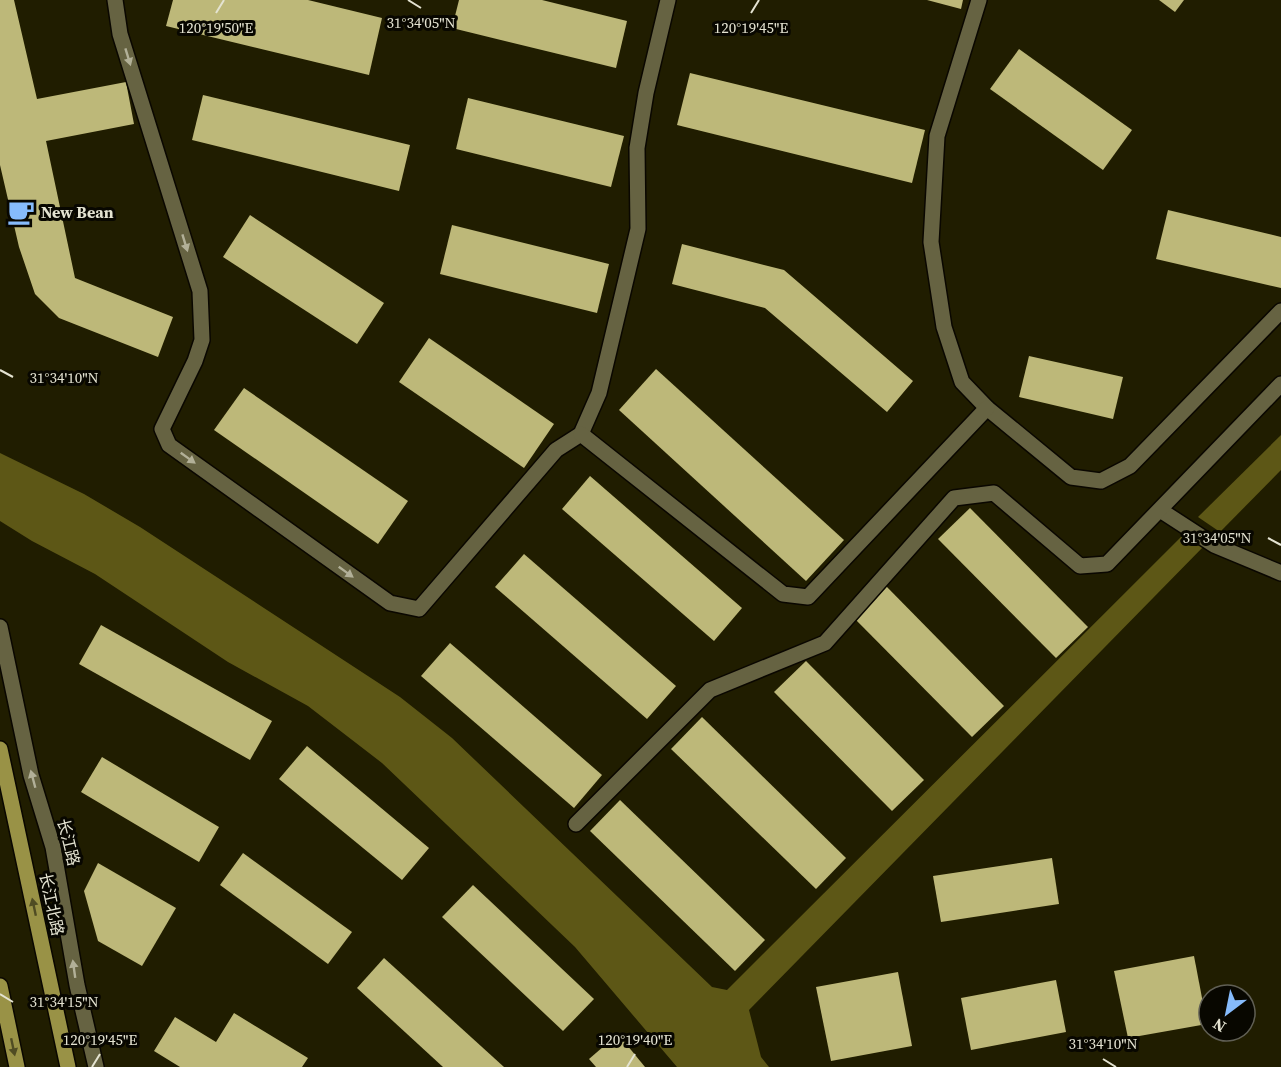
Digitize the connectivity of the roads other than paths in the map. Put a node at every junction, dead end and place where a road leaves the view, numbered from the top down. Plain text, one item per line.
1 (115, 0) edge
2 (668, 0) edge
3 (980, 0) edge
4 (1281, 311) edge
5 (1281, 384) edge
6 (987, 408) junction
7 (581, 434) junction
8 (1160, 510) junction
9 (1281, 573) edge
10 (0, 627) edge
11 (0, 749) edge
12 (576, 824) dead end
13 (1, 994) edge
14 (17, 1067) edge
15 (68, 1067) edge
16 (96, 1067) edge

1 -> 7 street
2 - 7 street
3 - 6 street
4 - 6 street
5 - 8 street
6 - 7 street
8 - 9 street
8 - 12 street
16 -> 10 street, 长江路
15 -> 11 main road, 长江北路
13 -> 14 main road

